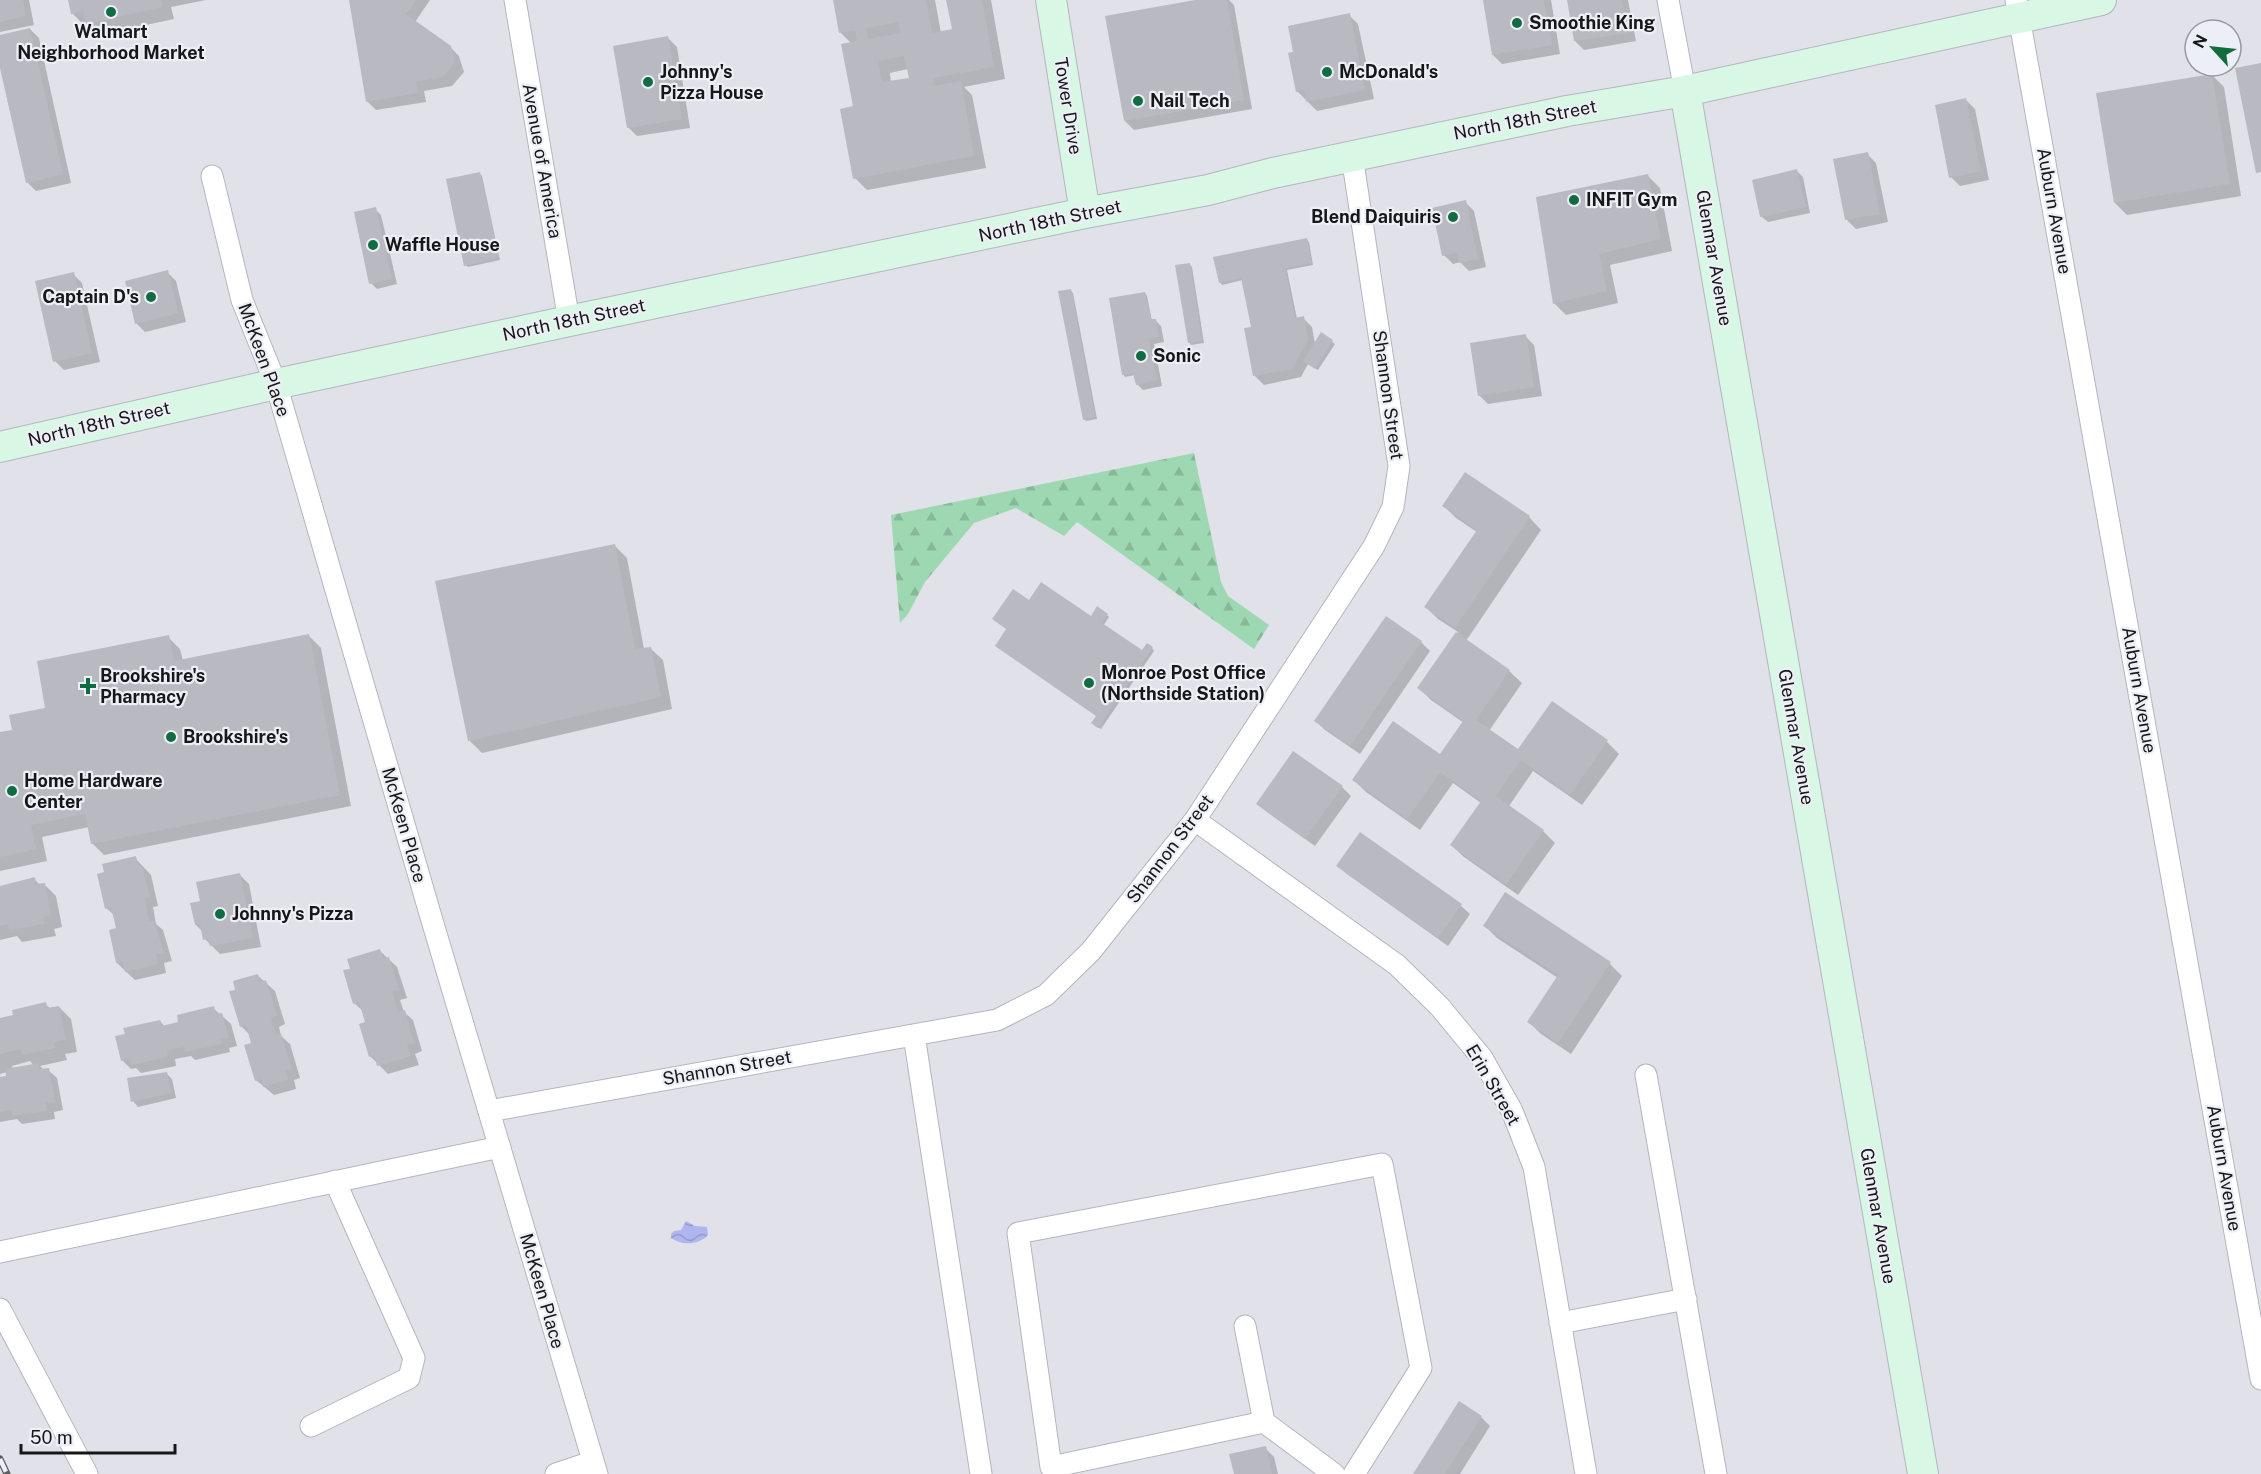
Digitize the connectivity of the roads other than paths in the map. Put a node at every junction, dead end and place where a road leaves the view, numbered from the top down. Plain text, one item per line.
1 (515, 0) edge
2 (1051, 0) edge
3 (1668, 0) edge
4 (2101, 0) edge
5 (2017, 9) edge
6 (1684, 91) junction
7 (1352, 156) junction
8 (212, 176) dead end
9 (1085, 213) junction
10 (569, 321) junction
11 (276, 384) junction
12 (0, 447) edge
13 (1195, 820) junction
14 (914, 1035) junction
15 (1646, 1075) dead end
16 (489, 1111) junction
17 (500, 1146) junction
18 (334, 1181) junction
19 (0, 1252) edge
20 (1686, 1299) junction
21 (0, 1309) edge
22 (1560, 1323) junction
23 (1245, 1326) dead end
24 (2261, 1379) edge
25 (1264, 1422) junction
26 (311, 1426) dead end
27 (595, 1468) edge
28 (87, 1474) edge
29 (556, 1474) edge
30 (981, 1474) edge
31 (1334, 1474) edge
32 (1354, 1474) edge
33 (1586, 1474) edge
34 (1716, 1474) edge
35 (1923, 1474) edge

1 - 10 street, Avenue of America
2 - 9 main road, Tower Drive
3 - 6 street, Glenmar Avenue
4 - 5 main road, North 18th Street
5 - 6 main road, North 18th Street
5 - 24 street, Auburn Avenue
6 - 7 main road, North 18th Street
6 - 35 main road, Glenmar Avenue
7 - 9 main road, North 18th Street
7 - 13 street, Shannon Street
8 - 11 street, McKeen Place
9 - 10 main road, North 18th Street
10 - 11 main road, North 18th Street
11 - 12 main road, North 18th Street
11 - 16 street, McKeen Place
13 - 14 street, Shannon Street
13 - 22 street, Erin Street
14 - 16 street, Shannon Street
14 - 30 street
15 - 20 street
16 - 17 street, McKeen Place
17 - 18 street
17 - 27 street, McKeen Place
18 - 19 street
18 - 26 street
20 - 22 street
20 - 34 street
21 - 28 street
22 - 33 street, Erin Street
23 - 25 street
25 - 31 street
25 - 32 street
27 - 29 street

